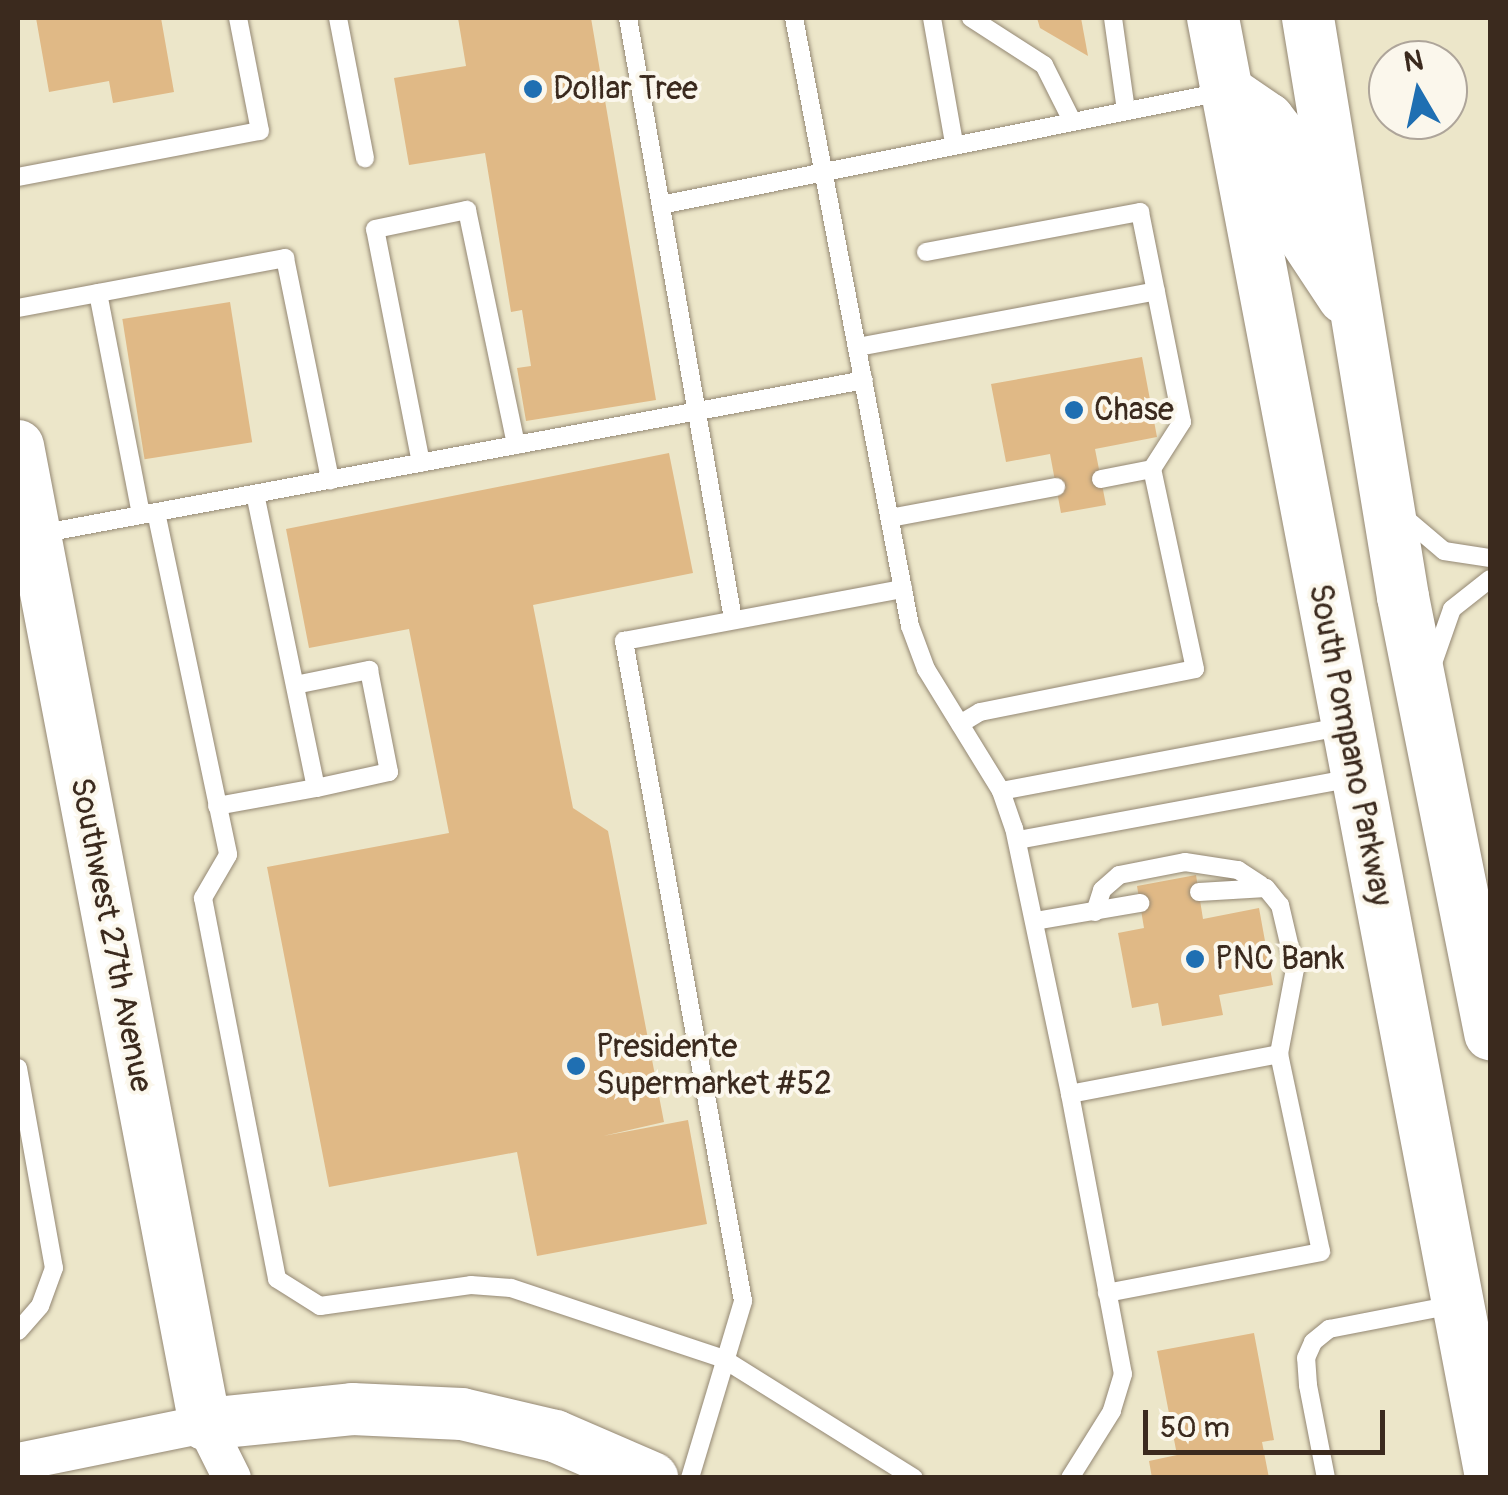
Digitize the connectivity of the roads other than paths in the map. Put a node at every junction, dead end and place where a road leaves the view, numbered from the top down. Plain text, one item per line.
1 (238, 18) edge
2 (338, 18) edge
3 (628, 18) edge
4 (794, 18) edge
5 (932, 18) edge
6 (971, 18) edge
7 (1113, 18) edge
8 (1213, 18) edge
9 (1308, 18) edge
10 (1227, 90) junction
11 (1126, 110) junction
12 (1072, 121) junction
13 (954, 143) junction
14 (366, 158) dead end
15 (826, 174) junction
16 (18, 177) edge
17 (661, 206) junction
18 (926, 252) dead end
19 (1156, 291) junction
20 (98, 293) junction
21 (18, 308) edge
22 (1354, 312) junction
23 (858, 347) junction
24 (864, 380) junction
25 (697, 411) junction
26 (18, 446) edge
27 (516, 446) junction
28 (421, 463) junction
29 (1152, 470) junction
30 (1101, 479) dead end
31 (330, 480) junction
32 (1056, 488) dead end
33 (256, 494) junction
34 (1385, 494) junction
35 (148, 513) junction
36 (890, 518) junction
37 (26, 536) edge
38 (1490, 558) edge
39 (1490, 579) edge
40 (903, 589) junction
41 (733, 619) junction
42 (295, 685) junction
43 (1424, 690) junction
44 (960, 724) junction
45 (1346, 726) junction
46 (1357, 777) junction
47 (316, 788) junction
48 (1001, 790) junction
49 (217, 806) junction
50 (1018, 840) junction
51 (1266, 888) junction
52 (1199, 892) dead end
53 (1140, 903) dead end
54 (1095, 912) junction
55 (1035, 922) junction
56 (1490, 1034) edge
57 (1280, 1054) junction
58 (18, 1068) edge
59 (1070, 1094) junction
60 (1107, 1293) junction
61 (1458, 1304) junction
62 (18, 1332) edge
63 (722, 1358) junction
64 (204, 1424) junction
65 (18, 1462) edge
66 (1490, 1472) edge
67 (198, 1478) edge
68 (232, 1478) edge
69 (652, 1478) edge
70 (690, 1478) edge
71 (914, 1478) edge
72 (1070, 1478) edge
73 (1326, 1478) edge

1 - 16 lane
2 - 14 lane
3 - 17 lane
4 - 15 lane
5 - 13 lane
6 - 12 lane
7 - 11 lane
8 - 10 main road, South Pompano Parkway
9 - 22 main road
10 - 11 lane
10 - 22 main road
10 - 45 main road, South Pompano Parkway
11 - 12 lane
12 - 13 lane
13 - 15 lane
15 - 17 lane
15 - 23 lane
17 - 25 lane
18 - 19 lane
19 - 23 lane
19 - 29 lane
20 - 21 lane
20 - 31 lane
20 - 35 lane
22 - 34 main road
23 - 24 lane
24 - 25 lane
24 - 36 lane
25 - 27 lane
25 - 41 lane
26 - 37 main road, Southwest 27th Avenue
27 - 28 lane
27 - 28 lane
28 - 31 lane
29 - 30 lane
29 - 44 lane
31 - 33 lane
32 - 36 lane
33 - 35 lane
33 - 42 lane
34 - 38 lane
34 - 43 main road
35 - 37 lane
35 - 49 lane
36 - 40 lane
37 - 64 main road, Southwest 27th Avenue
39 - 43 lane
40 - 41 lane
40 - 44 lane
41 - 63 lane
42 - 47 lane
42 - 47 lane
43 - 56 main road
44 - 48 lane
45 - 46 main road, South Pompano Parkway
45 - 48 lane
46 - 50 lane
46 - 61 main road, South Pompano Parkway
47 - 49 lane
48 - 50 lane
49 - 63 lane
50 - 55 lane
51 - 52 lane
51 - 54 lane
51 - 57 lane
53 - 54 lane
54 - 55 lane
55 - 59 lane
57 - 59 lane
57 - 60 lane
58 - 62 lane
59 - 60 lane
60 - 72 lane
61 - 66 main road, South Pompano Parkway
61 - 73 lane
63 - 70 lane
63 - 71 lane
64 - 65 street
64 - 67 street, Southwest 27th Avenue
64 - 68 street, Southwest 27th Avenue
64 - 69 main road

